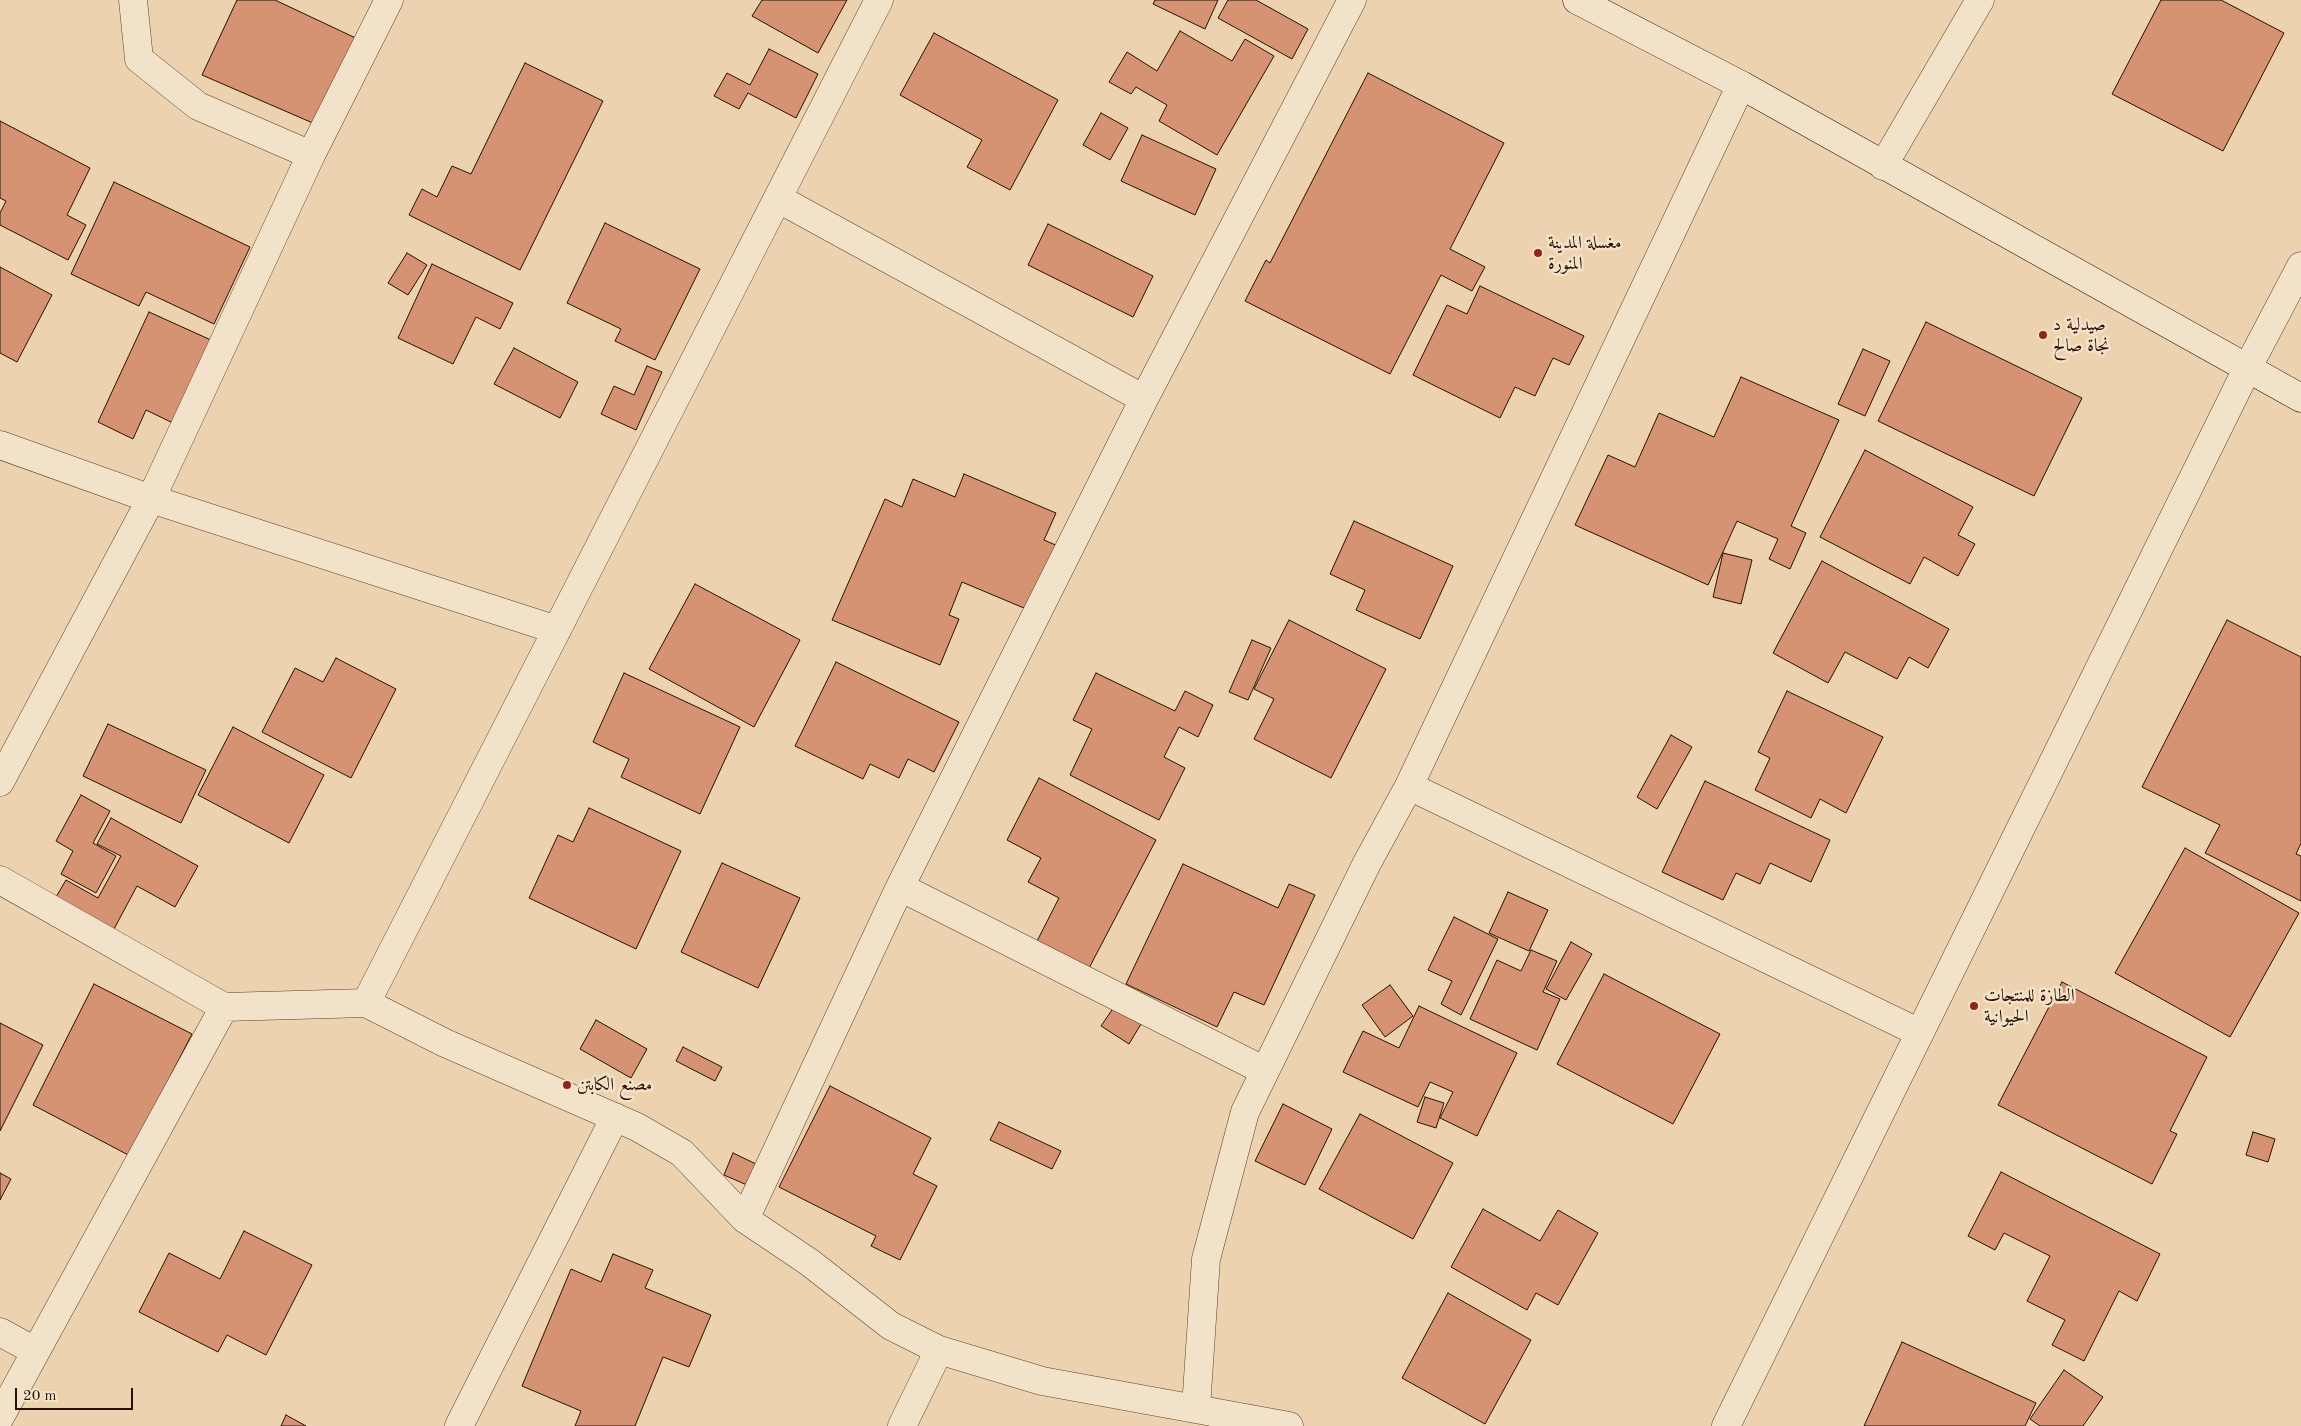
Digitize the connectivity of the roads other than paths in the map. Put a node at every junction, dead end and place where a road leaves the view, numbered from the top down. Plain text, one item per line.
1 (133, 0) edge
2 (389, 0) edge
3 (879, 0) edge
4 (1352, 0) edge
5 (1577, 0) edge
6 (1980, 0) edge
7 (1741, 85) junction
8 (311, 154) junction
9 (1883, 166) junction
10 (779, 199) junction
11 (2301, 266) edge
12 (2248, 367) junction
13 (2301, 398) edge
14 (1144, 399) junction
15 (0, 445) edge
16 (152, 499) junction
17 (557, 630) junction
18 (0, 782) edge
19 (1409, 786) junction
20 (0, 880) edge
21 (900, 887) junction
22 (366, 1003) junction
23 (224, 1007) junction
24 (1920, 1033) junction
25 (1266, 1071) junction
26 (615, 1117) junction
27 (745, 1220) junction
28 (0, 1332) edge
29 (939, 1350) junction
30 (34, 1351) junction
31 (1196, 1408) junction
32 (0, 1417) edge
33 (459, 1426) edge
34 (902, 1426) edge
35 (1289, 1426) edge
36 (1726, 1426) edge

1 - 8 street
2 - 8 street
3 - 10 street
4 - 14 street
5 - 7 street
6 - 9 street
7 - 9 street
7 - 19 street
8 - 16 street
9 - 12 street
10 - 14 street
10 - 17 street
11 - 12 street
12 - 13 street
12 - 24 street
14 - 21 street
15 - 16 street
16 - 17 street
16 - 18 street
17 - 22 street
19 - 24 street
19 - 25 street
20 - 23 street
21 - 25 street
21 - 27 street
22 - 23 street
22 - 26 street
23 - 30 street
24 - 36 street
25 - 31 street
26 - 27 street
26 - 33 street
27 - 29 street
28 - 30 street
29 - 31 street
29 - 34 street
30 - 32 street
31 - 35 street

